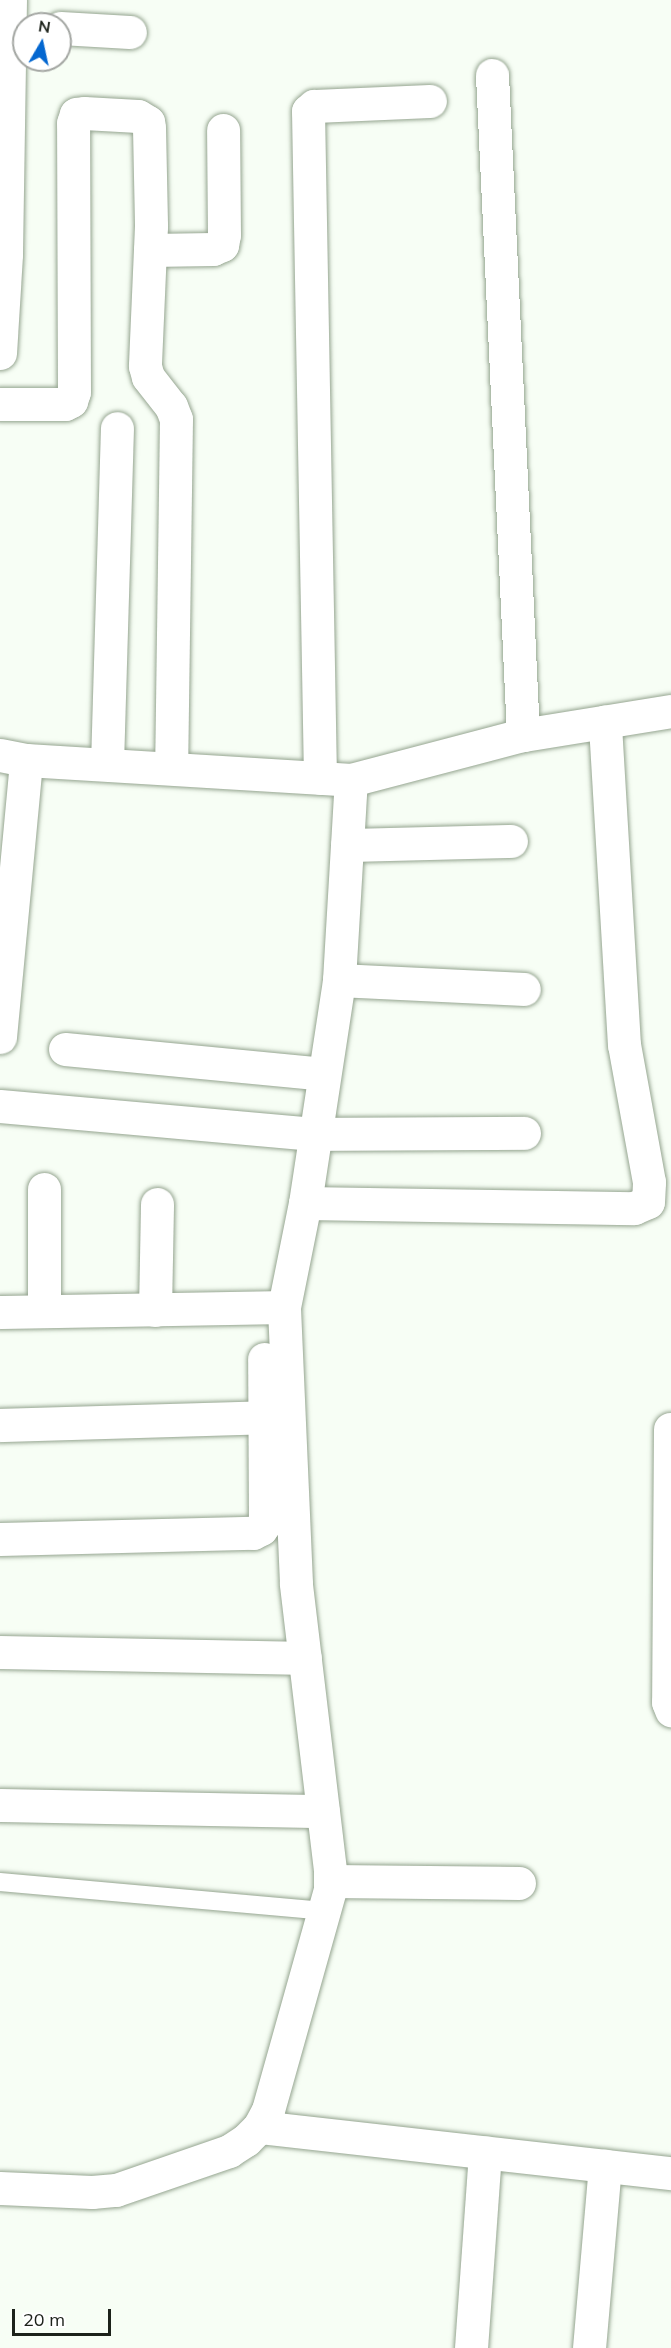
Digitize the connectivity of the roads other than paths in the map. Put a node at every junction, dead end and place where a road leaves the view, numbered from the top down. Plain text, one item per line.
1 (11, 19) edge
2 (72, 29) edge
3 (130, 32) dead end
4 (492, 75) dead end
5 (430, 100) dead end
6 (223, 130) dead end
7 (150, 250) junction
8 (3, 254) edge
9 (0, 353) edge
10 (0, 404) edge
11 (117, 428) dead end
12 (671, 711) edge
13 (605, 722) junction
14 (523, 735) junction
15 (13, 757) edge
16 (107, 764) junction
17 (171, 768) junction
18 (335, 779) junction
19 (511, 841) dead end
20 (347, 845) junction
21 (339, 980) junction
22 (524, 989) dead end
23 (0, 1037) edge
24 (65, 1048) dead end
25 (324, 1074) junction
26 (0, 1106) edge
27 (524, 1133) dead end
28 (314, 1134) junction
29 (44, 1189) dead end
30 (304, 1203) junction
31 (157, 1204) dead end
32 (274, 1307) junction
33 (155, 1310) junction
34 (44, 1311) junction
35 (0, 1312) edge
36 (265, 1417) junction
37 (0, 1425) edge
38 (670, 1429) edge
39 (0, 1539) edge
40 (0, 1652) edge
41 (305, 1658) junction
42 (671, 1710) edge
43 (0, 1805) edge
44 (323, 1811) junction
45 (0, 1882) edge
46 (519, 1883) dead end
47 (327, 1896) junction
48 (259, 2127) junction
49 (485, 2153) junction
50 (605, 2166) junction
51 (671, 2173) edge
52 (0, 2188) edge
53 (471, 2348) edge
54 (589, 2348) edge

1 - 8 street
2 - 3 street
4 - 14 street
5 - 18 street
6 - 7 street
7 - 10 street
7 - 17 street
8 - 9 street
11 - 16 street
12 - 13 street
13 - 14 street
13 - 30 street
14 - 18 street
15 - 16 street
15 - 23 street
16 - 17 street
17 - 18 street
18 - 20 street
19 - 20 street
20 - 21 street
21 - 22 street
21 - 25 street
24 - 25 street
25 - 28 street
26 - 28 street
27 - 28 street
28 - 30 street
29 - 34 street
30 - 32 street
31 - 33 street
32 - 33 street
32 - 36 street
32 - 41 street
33 - 34 street
34 - 35 street
36 - 37 street
36 - 39 street
38 - 42 street
40 - 41 street
41 - 44 street
43 - 44 street
44 - 47 street
45 - 47 lane
46 - 47 street
47 - 48 street
48 - 49 street
48 - 52 street
49 - 50 street
49 - 53 street
50 - 51 street
50 - 54 street

